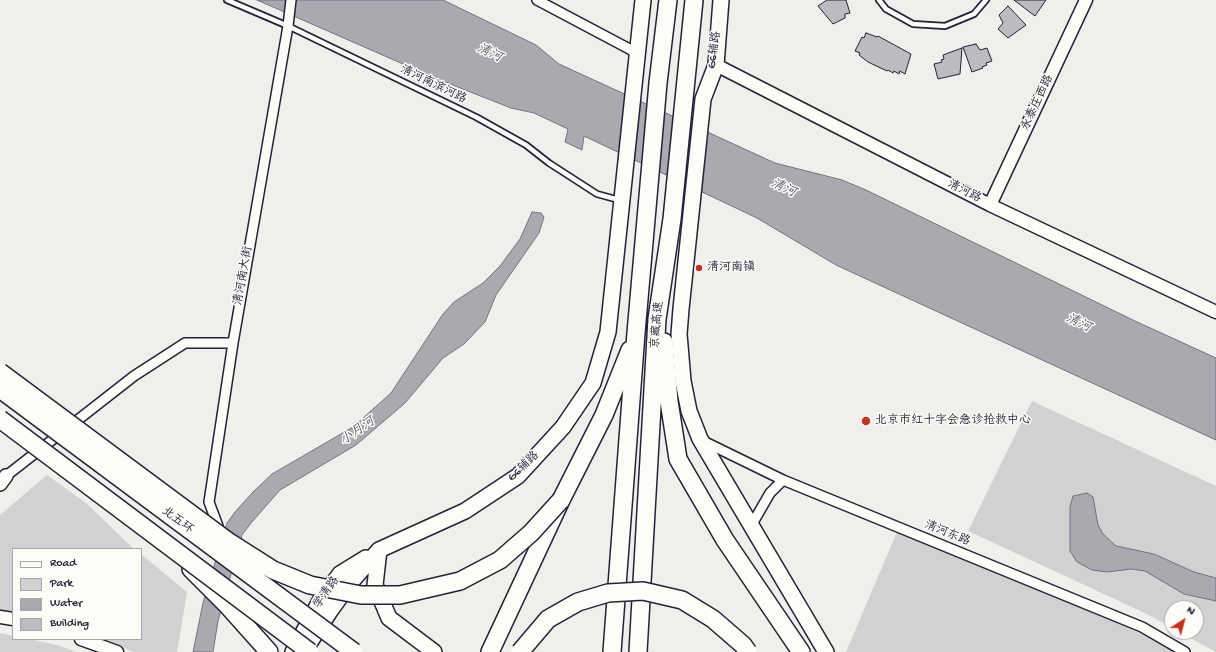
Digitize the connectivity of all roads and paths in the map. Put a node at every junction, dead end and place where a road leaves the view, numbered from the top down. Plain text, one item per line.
1 (227, 0) edge
2 (291, 0) edge
3 (537, 0) edge
4 (643, 0) edge
5 (668, 0) edge
6 (694, 0) edge
7 (721, 0) edge
8 (879, 0) edge
9 (986, 0) edge
10 (1086, 0) edge
11 (288, 26) junction
12 (637, 53) junction
13 (716, 65) junction
14 (623, 201) junction
15 (990, 205) junction
16 (1216, 312) edge
17 (657, 319) junction
18 (636, 333) junction
19 (232, 343) junction
20 (0, 372) edge
21 (0, 389) edge
22 (0, 419) edge
23 (700, 439) junction
24 (2, 480) edge
25 (783, 480) junction
26 (561, 500) junction
27 (218, 526) dead end
28 (751, 526) junction
29 (160, 539) junction
30 (379, 550) junction
31 (764, 600) junction
32 (0, 617) edge
33 (12, 620) edge
34 (84, 640) edge
35 (117, 652) edge
36 (269, 652) edge
37 (294, 652) edge
38 (306, 652) edge
39 (310, 652) edge
40 (354, 652) edge
41 (434, 652) edge
42 (490, 652) edge
43 (520, 652) edge
44 (612, 652) edge
45 (638, 652) edge
46 (748, 652) edge
47 (789, 652) edge
48 (801, 652) edge
49 (826, 652) edge
50 (1185, 652) edge

1 - 11 lane, 清河南滨河路
2 - 11 street, 清河南大街
3 - 12 street
4 - 12 main road
5 - 18 highway, 京藏高速
6 - 17 highway, 京藏高速
7 - 13 main road, G6辅路
8 - 9 lane
10 - 15 street, 永泰庄西路
11 - 14 lane, 清河南滨河路
11 - 19 street, 清河南大街
12 - 14 main road, G6辅路
13 - 15 street, 清河路
13 - 23 main road, G6辅路
14 - 30 main road, G6辅路
15 - 16 street, 清河路
17 - 31 highway
17 - 45 highway, 京藏高速
18 - 26 highway
18 - 44 highway, 京藏高速
19 - 24 street
19 - 27 street, 清河南大街
20 - 26 highway, bridge
21 - 40 highway, 北五环, bridge
22 - 29 highway, 北五环, bridge
23 - 25 street, 清河东路
23 - 28 main road
25 - 28 street
25 - 50 street, 清河东路
26 - 42 highway, bridge
28 - 49 main road
29 - 36 highway, bridge
29 - 39 highway, 北五环, bridge
30 - 37 main road, 学清路
30 - 38 main road, G6辅路
30 - 41 main road
31 - 47 highway
31 - 48 highway
32 - 33 street
34 - 35 street
43 - 46 highway, bridge

